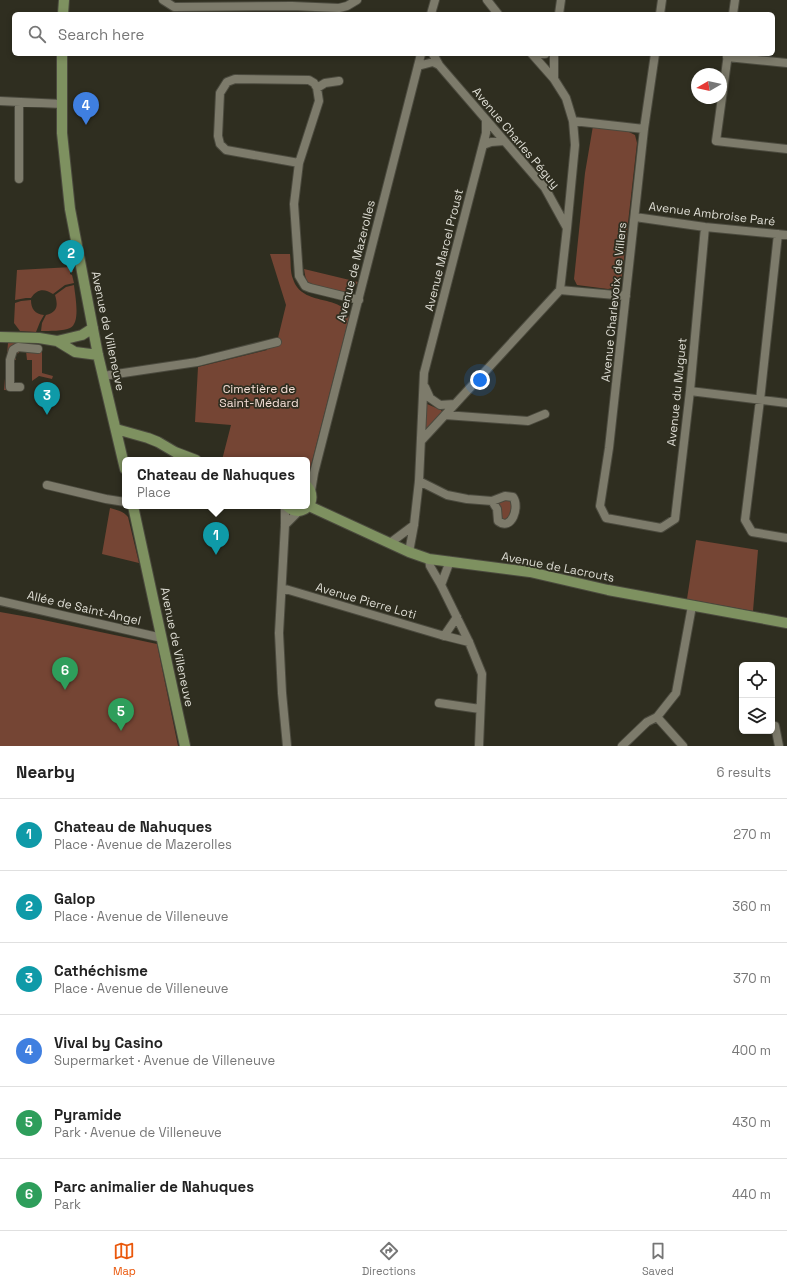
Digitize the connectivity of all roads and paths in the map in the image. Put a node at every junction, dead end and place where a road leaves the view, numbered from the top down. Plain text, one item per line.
1 (64, 0) edge
2 (163, 0) edge
3 (357, 0) edge
4 (435, 0) edge
5 (486, 0) edge
6 (561, 0) edge
7 (662, 0) edge
8 (735, 0) edge
9 (228, 3) edge
10 (292, 3) edge
11 (63, 12) edge
12 (432, 12) edge
13 (496, 12) edge
14 (559, 12) edge
15 (660, 12) edge
16 (733, 12) edge
17 (62, 56) edge
18 (420, 56) edge
19 (434, 56) edge
20 (534, 56) edge
21 (554, 56) edge
22 (655, 56) edge
23 (727, 56) edge
24 (787, 63) edge
25 (439, 65) junction
26 (418, 66) junction
27 (554, 79) junction
28 (339, 81) dead end
29 (317, 88) junction
30 (0, 102) edge
31 (19, 102) junction
32 (62, 104) junction
33 (486, 121) junction
34 (573, 121) junction
35 (644, 129) junction
36 (504, 141) junction
37 (483, 145) junction
38 (787, 149) edge
39 (298, 163) junction
40 (19, 179) dead end
41 (635, 217) junction
42 (705, 227) junction
43 (567, 228) junction
44 (778, 234) junction
45 (787, 235) edge
46 (560, 290) junction
47 (626, 296) junction
48 (359, 300) junction
49 (93, 328) junction
50 (0, 337) edge
51 (57, 341) junction
52 (277, 342) dead end
53 (38, 349) dead end
54 (98, 355) junction
55 (103, 376) junction
56 (424, 384) junction
57 (20, 386) dead end
58 (690, 391) junction
59 (760, 400) junction
60 (787, 403) edge
61 (455, 404) junction
62 (545, 414) dead end
63 (445, 415) junction
64 (116, 429) junction
65 (421, 441) junction
66 (122, 457) edge
67 (188, 457) edge
68 (314, 473) junction
69 (310, 476) edge
70 (419, 481) junction
71 (47, 486) dead end
72 (310, 486) edge
73 (310, 492) edge
74 (492, 501) dead end
75 (122, 502) edge
76 (310, 504) edge
77 (310, 506) edge
78 (134, 509) edge
79 (286, 509) edge
80 (290, 509) edge
81 (304, 509) edge
82 (299, 511) junction
83 (638, 523) joint
84 (285, 525) junction
85 (414, 525) junction
86 (783, 538) edge
87 (390, 543) junction
88 (409, 552) junction
89 (428, 559) junction
90 (450, 561) junction
91 (441, 585) junction
92 (282, 588) junction
93 (0, 601) edge
94 (692, 606) junction
95 (457, 618) junction
96 (787, 623) edge
97 (444, 636) junction
98 (162, 638) junction
99 (469, 642) junction
100 (439, 702) dead end
101 (480, 709) junction
102 (657, 717) junction
103 (776, 726) dead end
104 (186, 746) edge
105 (287, 746) edge
106 (479, 746) edge
107 (622, 746) edge
108 (683, 746) edge
109 (779, 746) edge

1 - 11 street
2 - 9 street
3 - 10 street
4 - 12 street
5 - 13 street
6 - 14 street
7 - 15 street
8 - 16 street
9 - 10 street
17 - 32 street, Avenue de Villeneuve
18 - 26 street, Avenue de Mazerolles
19 - 25 street, Avenue Charles Péguy
20 - 27 street
21 - 27 street
22 - 35 street, Avenue Charlevoix de Villers
23 - 24 street
23 - 38 street
25 - 26 street
25 - 33 street, Avenue Charles Péguy
26 - 48 street, Avenue de Mazerolles
27 - 34 street
28 - 29 street
29 - 39 street
29 - 39 street
30 - 31 street
31 - 32 street
31 - 40 street
32 - 49 street, Avenue de Villeneuve
33 - 36 street, Avenue Charles Péguy
33 - 37 street, Avenue Marcel Proust
34 - 35 street
34 - 43 street
35 - 41 street, Avenue Charlevoix de Villers
36 - 37 street
36 - 43 street, Avenue Charles Péguy
37 - 56 street, Avenue Marcel Proust
39 - 48 street
41 - 42 street, Avenue Ambroise Paré
41 - 47 street, Avenue Charlevoix de Villers
42 - 44 street, Avenue Ambroise Paré
42 - 58 street, Avenue du Muguet
43 - 46 street
44 - 45 street, Avenue Ambroise Paré
44 - 59 street
46 - 47 street
46 - 61 street
47 - 83 street, Avenue Charlevoix de Villers
48 - 68 street, Avenue de Mazerolles
49 - 51 street
49 - 54 street, Avenue de Villeneuve
50 - 51 street
51 - 54 street
52 - 55 street
53 - 57 street
54 - 55 street, Avenue de Villeneuve
55 - 64 street, Avenue de Villeneuve
56 - 61 street
56 - 65 street, Avenue Marcel Proust
58 - 59 street
58 - 83 street, Avenue du Muguet
59 - 60 street
59 - 86 street
61 - 63 street
62 - 63 street
63 - 65 street
64 - 66 street, Avenue de Villeneuve
64 - 67 street
65 - 70 street, Avenue Marcel Proust
68 - 69 street
68 - 72 street, Avenue de Mazerolles
70 - 74 street
70 - 85 street, Avenue Marcel Proust
71 - 75 street
73 - 76 street
77 - 87 street, Avenue de Lacrouts
78 - 98 street, Avenue de Villeneuve
79 - 84 street
80 - 82 street
81 - 82 street
82 - 84 street
84 - 92 street
85 - 87 street
85 - 88 street, Avenue Marcel Proust
87 - 88 street, Avenue de Lacrouts
88 - 89 street, Avenue de Lacrouts
89 - 90 street, Avenue de Lacrouts
89 - 91 street
90 - 91 street
90 - 94 street, Avenue de Lacrouts
91 - 95 street
92 - 97 street, Avenue Pierre Loti
92 - 105 street
93 - 98 street, Allée de Saint-Angel
94 - 96 street, Avenue de Lacrouts
94 - 102 street
95 - 97 street
95 - 99 street
97 - 99 street, Avenue Pierre Loti
98 - 104 street, Avenue de Villeneuve
99 - 101 street
100 - 101 street
101 - 106 street
102 - 107 street
102 - 108 street
103 - 109 street

